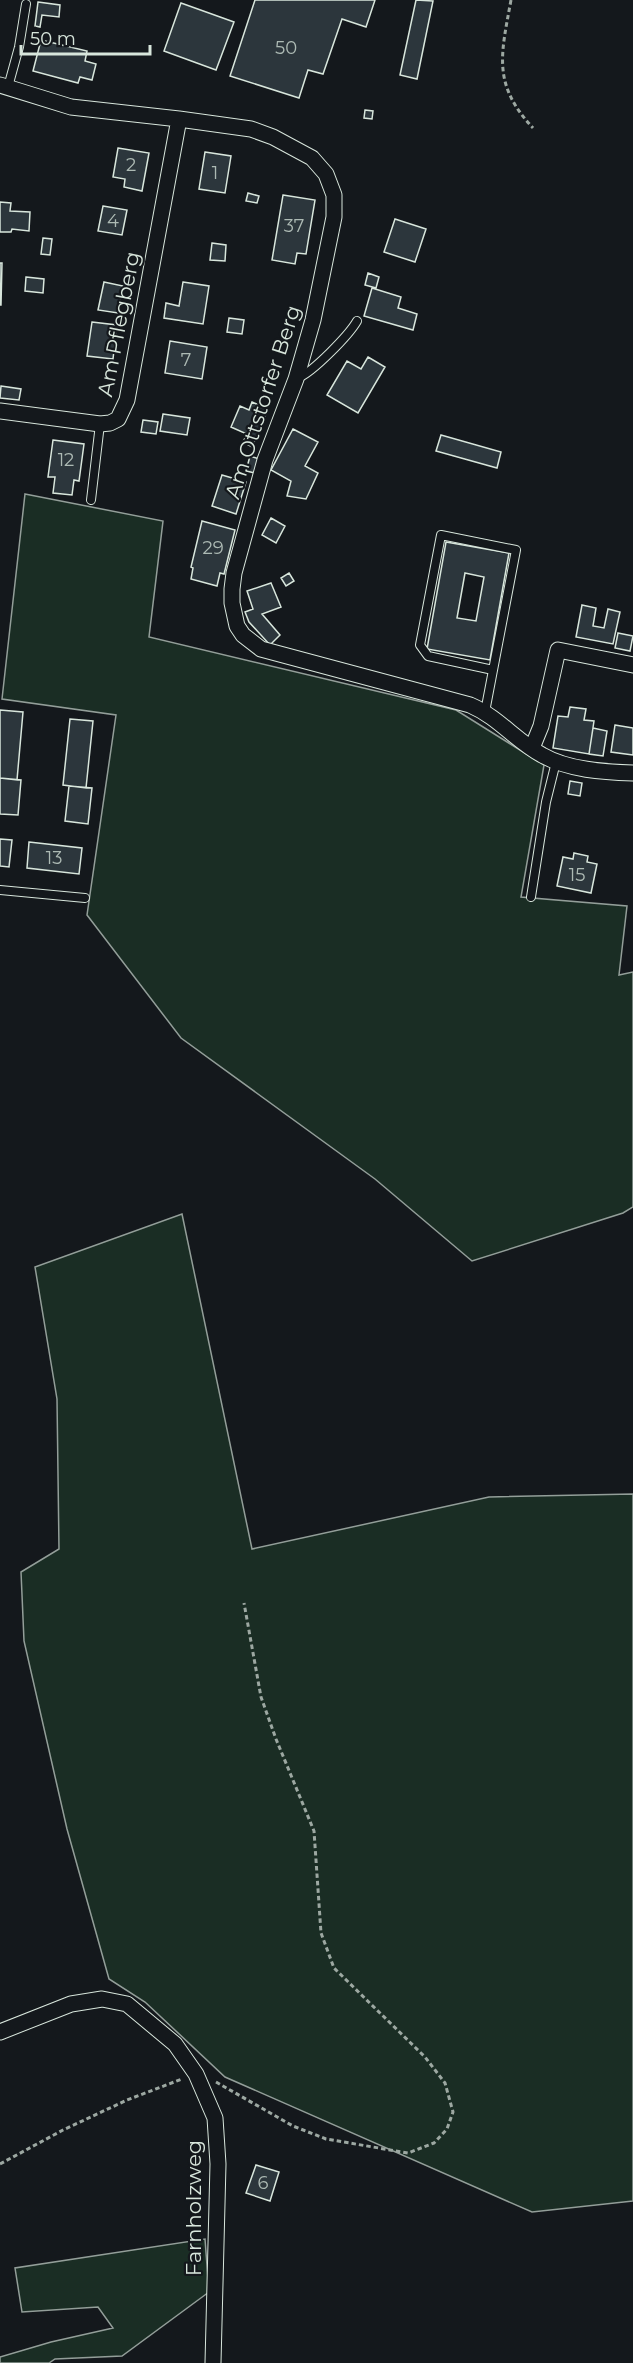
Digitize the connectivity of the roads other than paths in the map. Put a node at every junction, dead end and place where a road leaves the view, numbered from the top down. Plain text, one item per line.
1 (26, 4) dead end
2 (4, 86) edge
3 (179, 119) junction
4 (357, 321) dead end
5 (296, 379) junction
6 (0, 411) edge
7 (100, 424) junction
8 (91, 500) dead end
9 (633, 665) edge
10 (493, 670) junction
11 (485, 712) junction
12 (532, 748) junction
13 (555, 762) junction
14 (633, 773) edge
15 (0, 890) edge
16 (531, 897) dead end
17 (85, 898) dead end
18 (0, 2032) edge
19 (213, 2363) edge

1 - 2 lane
2 - 3 street, Am Ottstorfer Berg
3 - 5 street, Am Ottstorfer Berg
3 - 7 street, Am Pflegberg
4 - 5 lane
5 - 11 street, Am Ottstorfer Berg
6 - 7 street, Am Pflegberg
7 - 8 lane
9 - 12 street
10 - 10 lane
10 - 11 lane
11 - 12 street, Am Ottstorfer Berg
12 - 13 street, Am Ottstorfer Berg
13 - 14 street, Am Ottstorfer Berg
13 - 16 lane
15 - 17 lane
18 - 19 street, Farnholzweg

